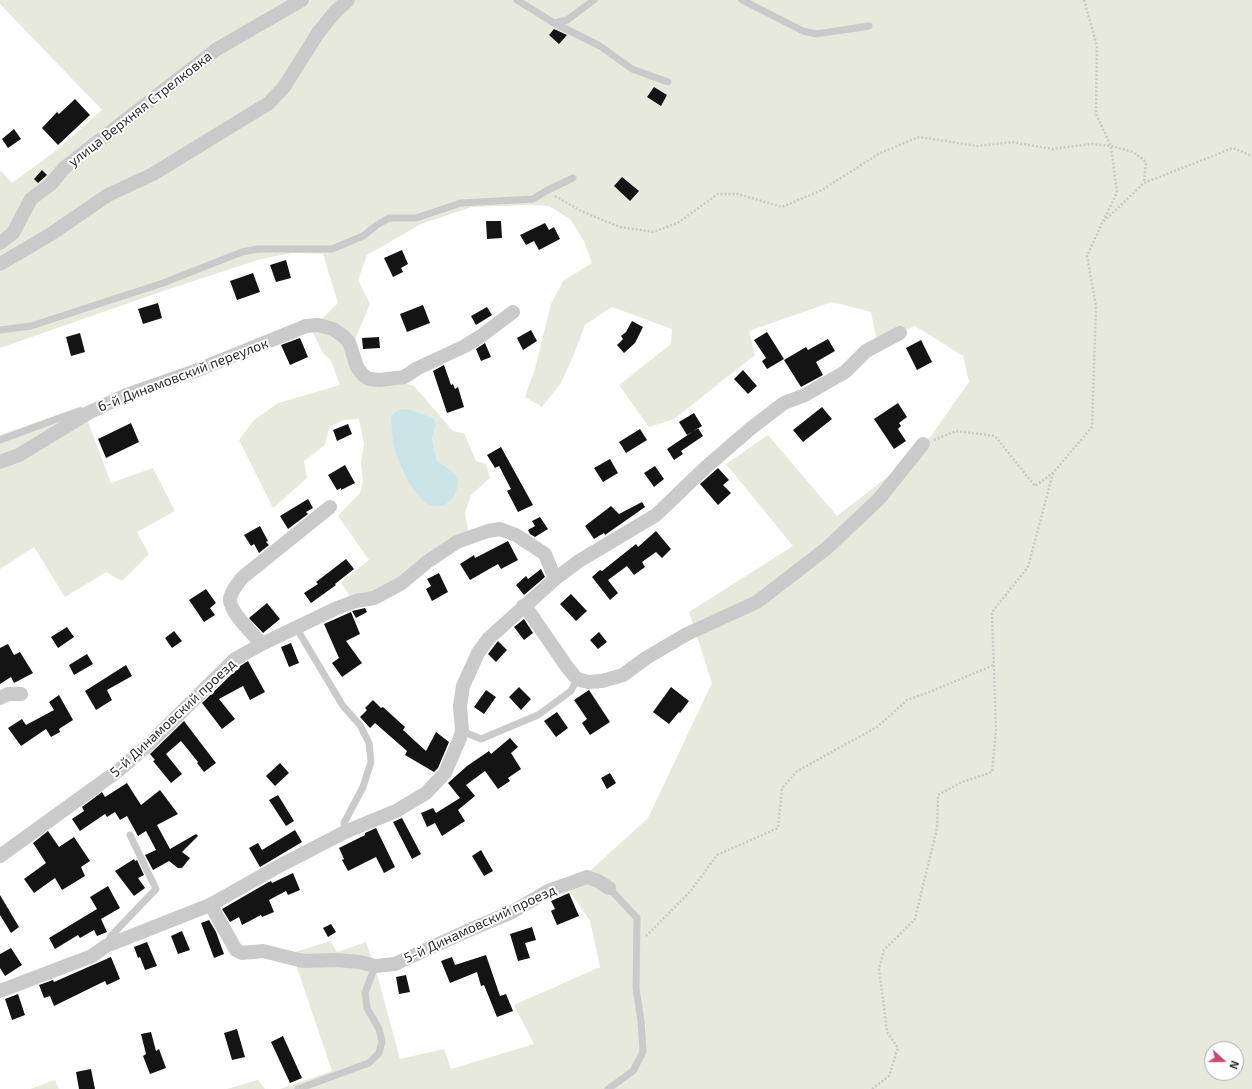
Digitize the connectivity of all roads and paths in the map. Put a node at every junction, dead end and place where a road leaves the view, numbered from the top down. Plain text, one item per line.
1 (302, 0) edge
2 (348, 0) edge
3 (517, 0) edge
4 (594, 0) edge
5 (742, 0) edge
6 (1084, 0) edge
7 (554, 23) junction
8 (870, 26) dead end
9 (668, 82) dead end
10 (1111, 146) junction
11 (1252, 156) edge
12 (573, 178) dead end
13 (1144, 182) junction
14 (546, 191) junction
15 (1102, 223) junction
16 (0, 243) edge
17 (0, 264) edge
18 (513, 312) dead end
19 (0, 330) edge
20 (900, 333) dead end
21 (88, 413) junction
22 (0, 440) edge
23 (923, 444) joint
24 (0, 462) edge
25 (1053, 473) junction
26 (330, 507) dead end
27 (555, 579) junction
28 (523, 606) junction
29 (297, 629) junction
30 (262, 644) junction
31 (994, 665) junction
32 (577, 679) junction
33 (21, 694) dead end
34 (0, 698) edge
35 (462, 731) junction
36 (345, 832) junction
37 (130, 835) dead end
38 (0, 856) edge
39 (609, 888) joint
40 (210, 905) junction
41 (637, 944) junction
42 (106, 946) junction
43 (375, 966) junction
44 (0, 991) edge
45 (298, 1089) edge
46 (608, 1089) edge
47 (872, 1089) edge

1 - 16 street, улица Верхняя Стрелковка
2 - 17 street
3 - 7 lane
4 - 7 lane
5 - 8 lane
6 - 10 path
7 - 9 lane
10 - 13 path
10 - 14 path
10 - 15 path
11 - 13 path
12 - 14 lane
13 - 15 path
14 - 19 lane
15 - 25 path
18 - 21 street, 6-й Динамовский переулок
20 - 27 street
21 - 22 lane
21 - 24 street, 6-й Динамовский переулок
23 - 25 path
23 - 32 street
25 - 31 path
26 - 30 street
27 - 28 street
27 - 29 street, 5-й Динамовский проезд
28 - 32 street
28 - 35 street
29 - 30 street, 5-й Динамовский проезд
29 - 36 lane
30 - 38 street, 5-й Динамовский проезд
31 - 41 path
31 - 47 path
32 - 35 lane
33 - 34 street
35 - 36 street
36 - 40 street
37 - 42 lane
39 - 41 lane
39 - 43 street, 5-й Динамовский проезд
40 - 42 street
40 - 43 street, 5-й Динамовский проезд
41 - 46 lane
42 - 44 street
43 - 45 lane

